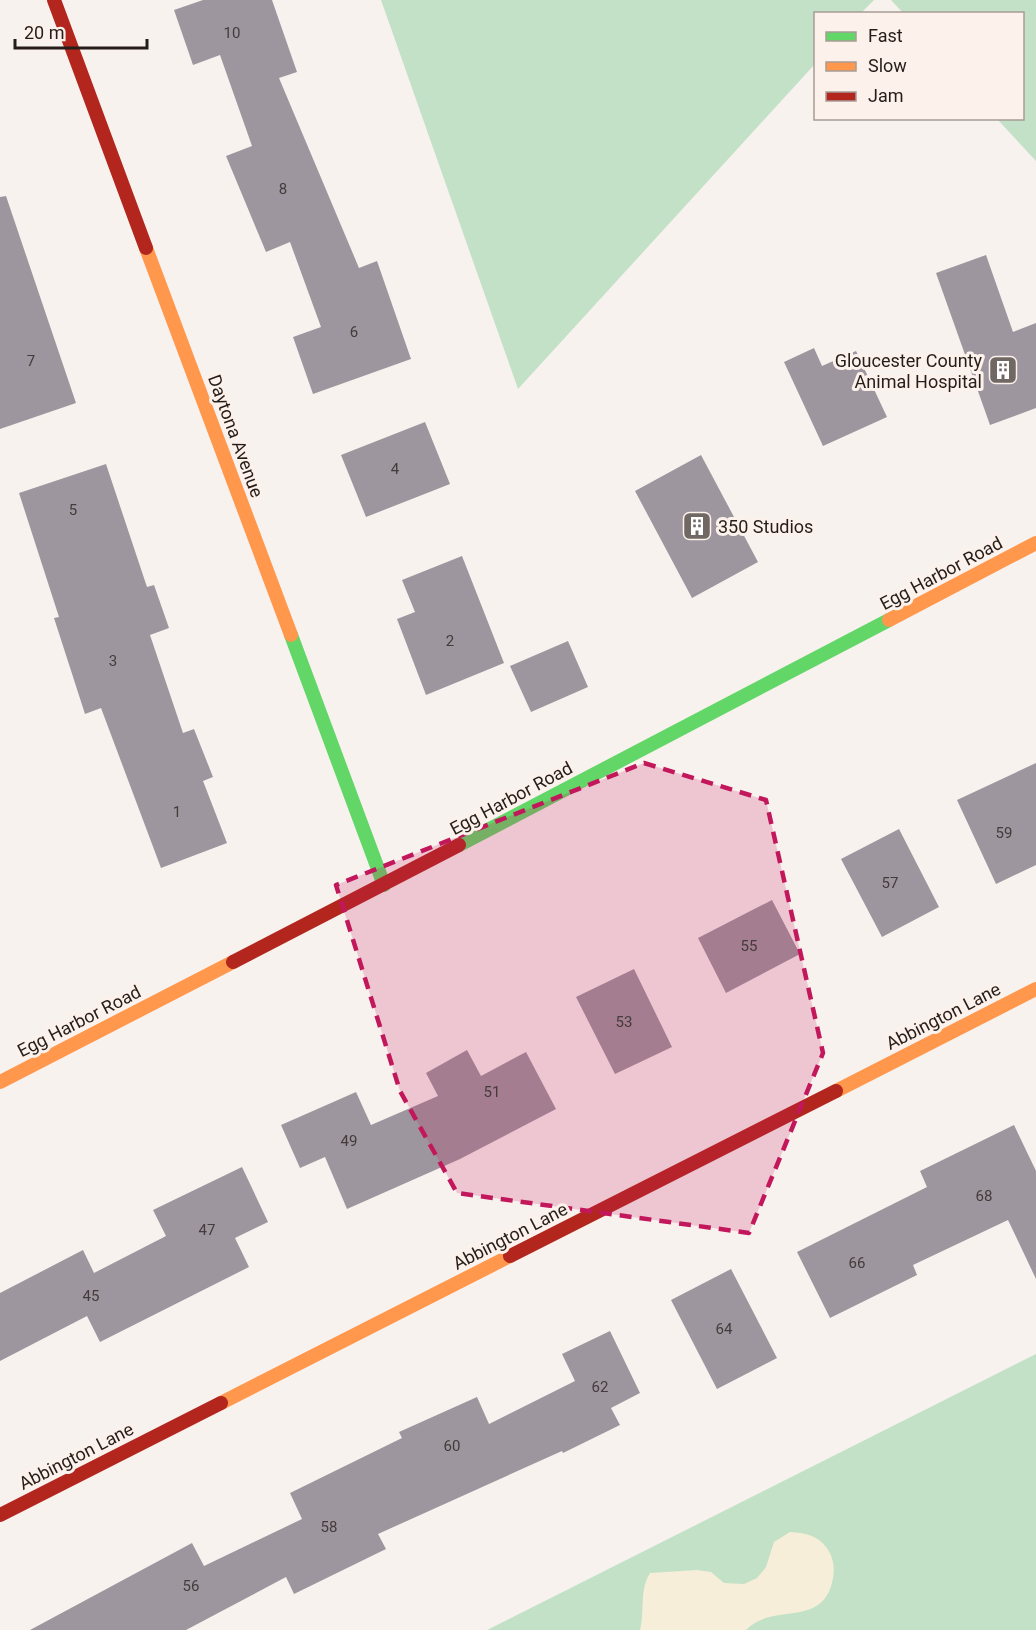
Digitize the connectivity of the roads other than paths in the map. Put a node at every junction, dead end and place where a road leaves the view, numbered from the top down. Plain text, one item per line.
1 (54, 0) edge
2 (1036, 543) edge
3 (384, 885) junction
4 (1036, 989) edge
5 (0, 1082) edge
6 (0, 1515) edge

1 - 3 street, Daytona Avenue
2 - 3 street, Egg Harbor Road
3 - 5 street, Egg Harbor Road
4 - 6 street, Abbington Lane

